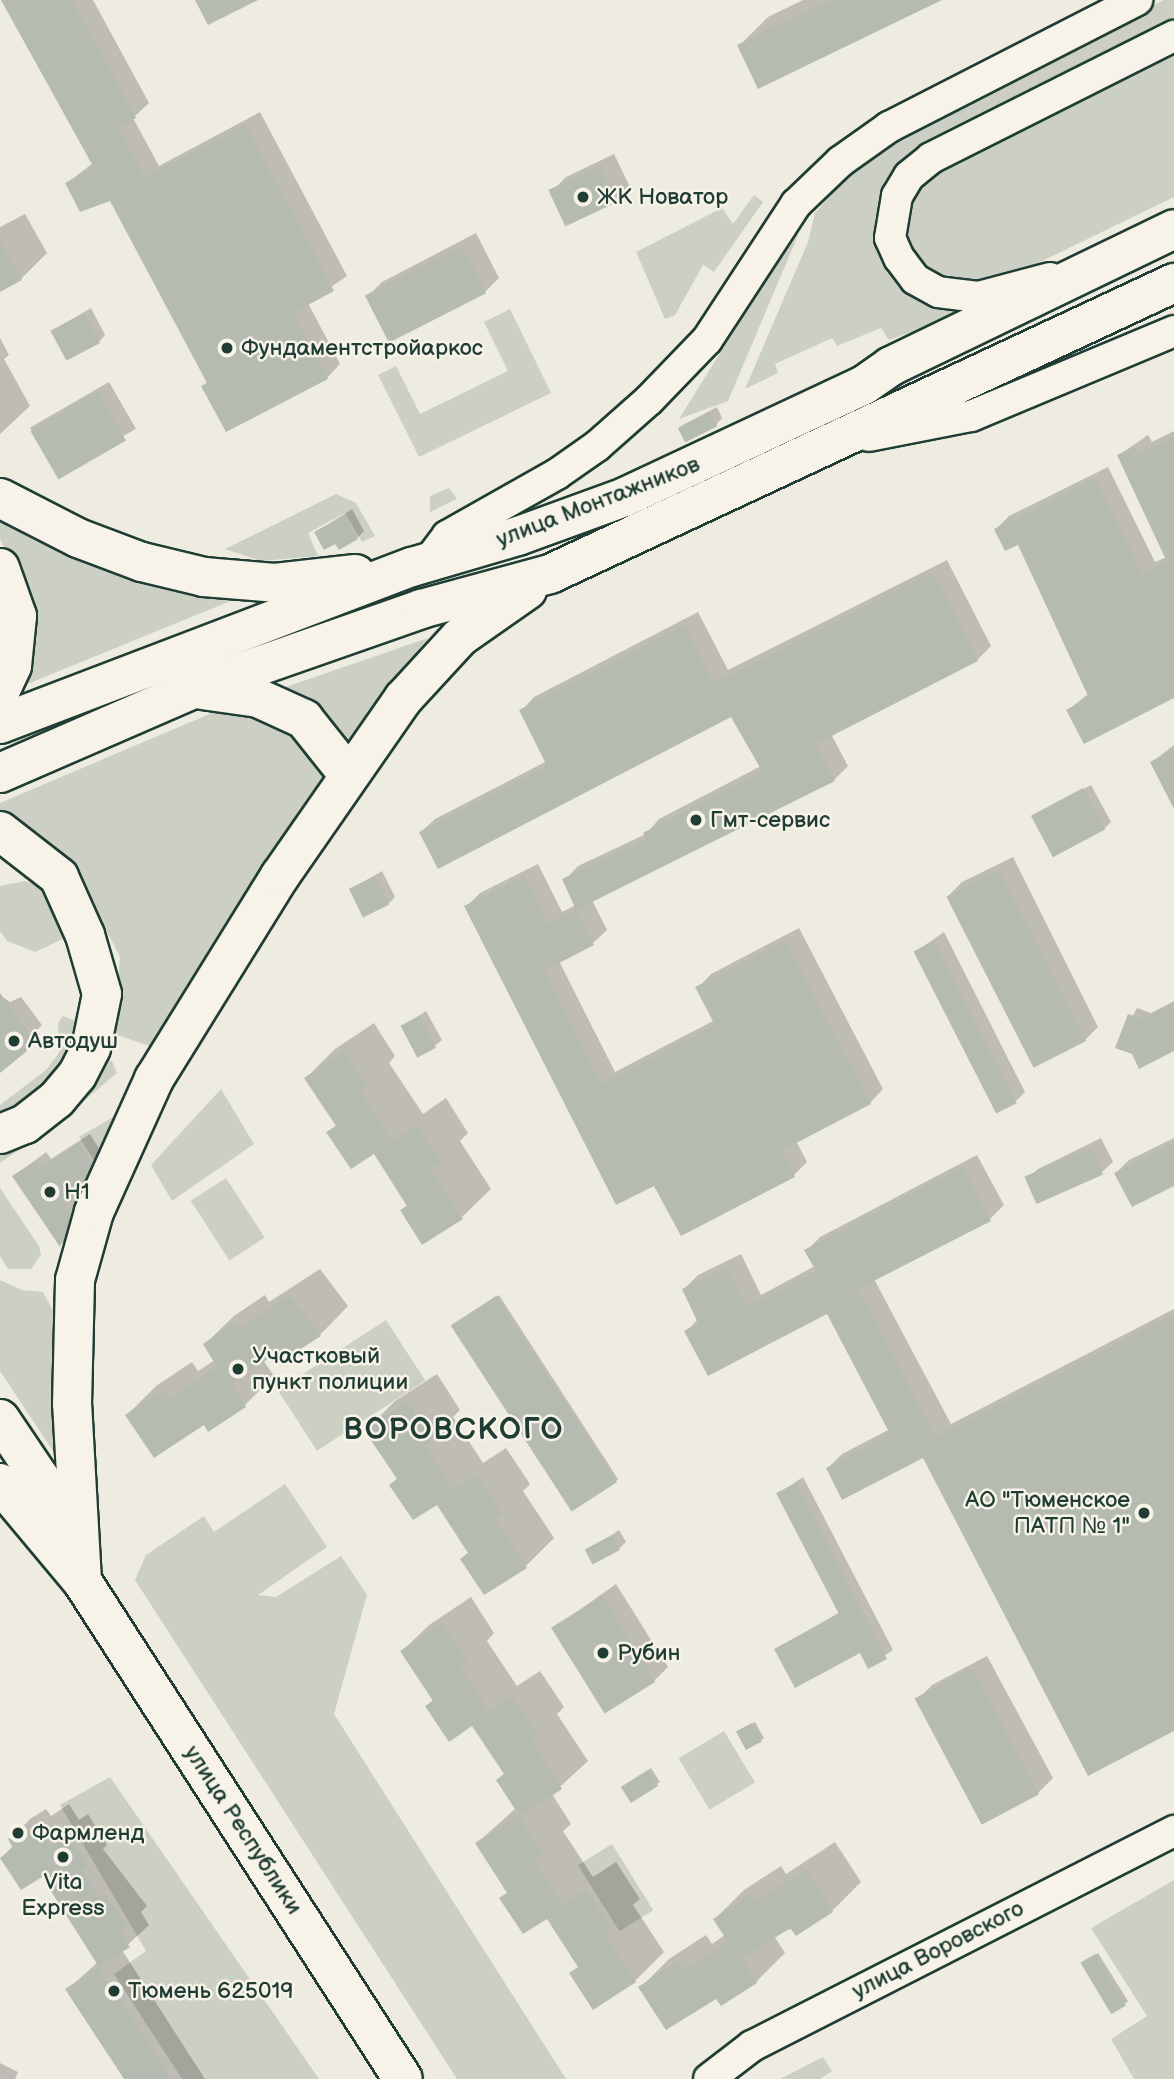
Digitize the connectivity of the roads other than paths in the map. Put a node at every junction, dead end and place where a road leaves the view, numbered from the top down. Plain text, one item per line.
1 (1137, 0) edge
2 (1174, 36) edge
3 (1174, 229) edge
4 (1097, 265) junction
5 (1174, 283) edge
6 (1174, 331) edge
7 (827, 444) junction
8 (0, 498) edge
9 (420, 565) junction
10 (0, 568) edge
11 (550, 574) junction
12 (193, 689) junction
13 (0, 692) edge
14 (0, 724) edge
15 (0, 773) edge
16 (347, 773) junction
17 (0, 831) edge
18 (0, 1134) edge
19 (0, 1419) edge
20 (0, 1483) edge
21 (82, 1581) junction
22 (1174, 1830) edge
23 (403, 2079) edge
24 (709, 2079) edge

1 - 9 street
2 - 4 street
3 - 4 main road, улица Монтажников
4 - 9 main road, улица Монтажников
5 - 7 main road, улица Монтажников
6 - 7 street
7 - 11 main road, улица Монтажников
8 - 9 main road
9 - 14 main road, улица Монтажников
10 - 13 main road
11 - 12 main road, улица Монтажников
11 - 16 main road
12 - 15 main road, улица Монтажников
12 - 16 main road
16 - 21 main road
17 - 18 main road
19 - 21 main road, улица Республики
20 - 21 main road, улица Республики
21 - 23 main road, улица Республики
22 - 24 street, улица Воровского

